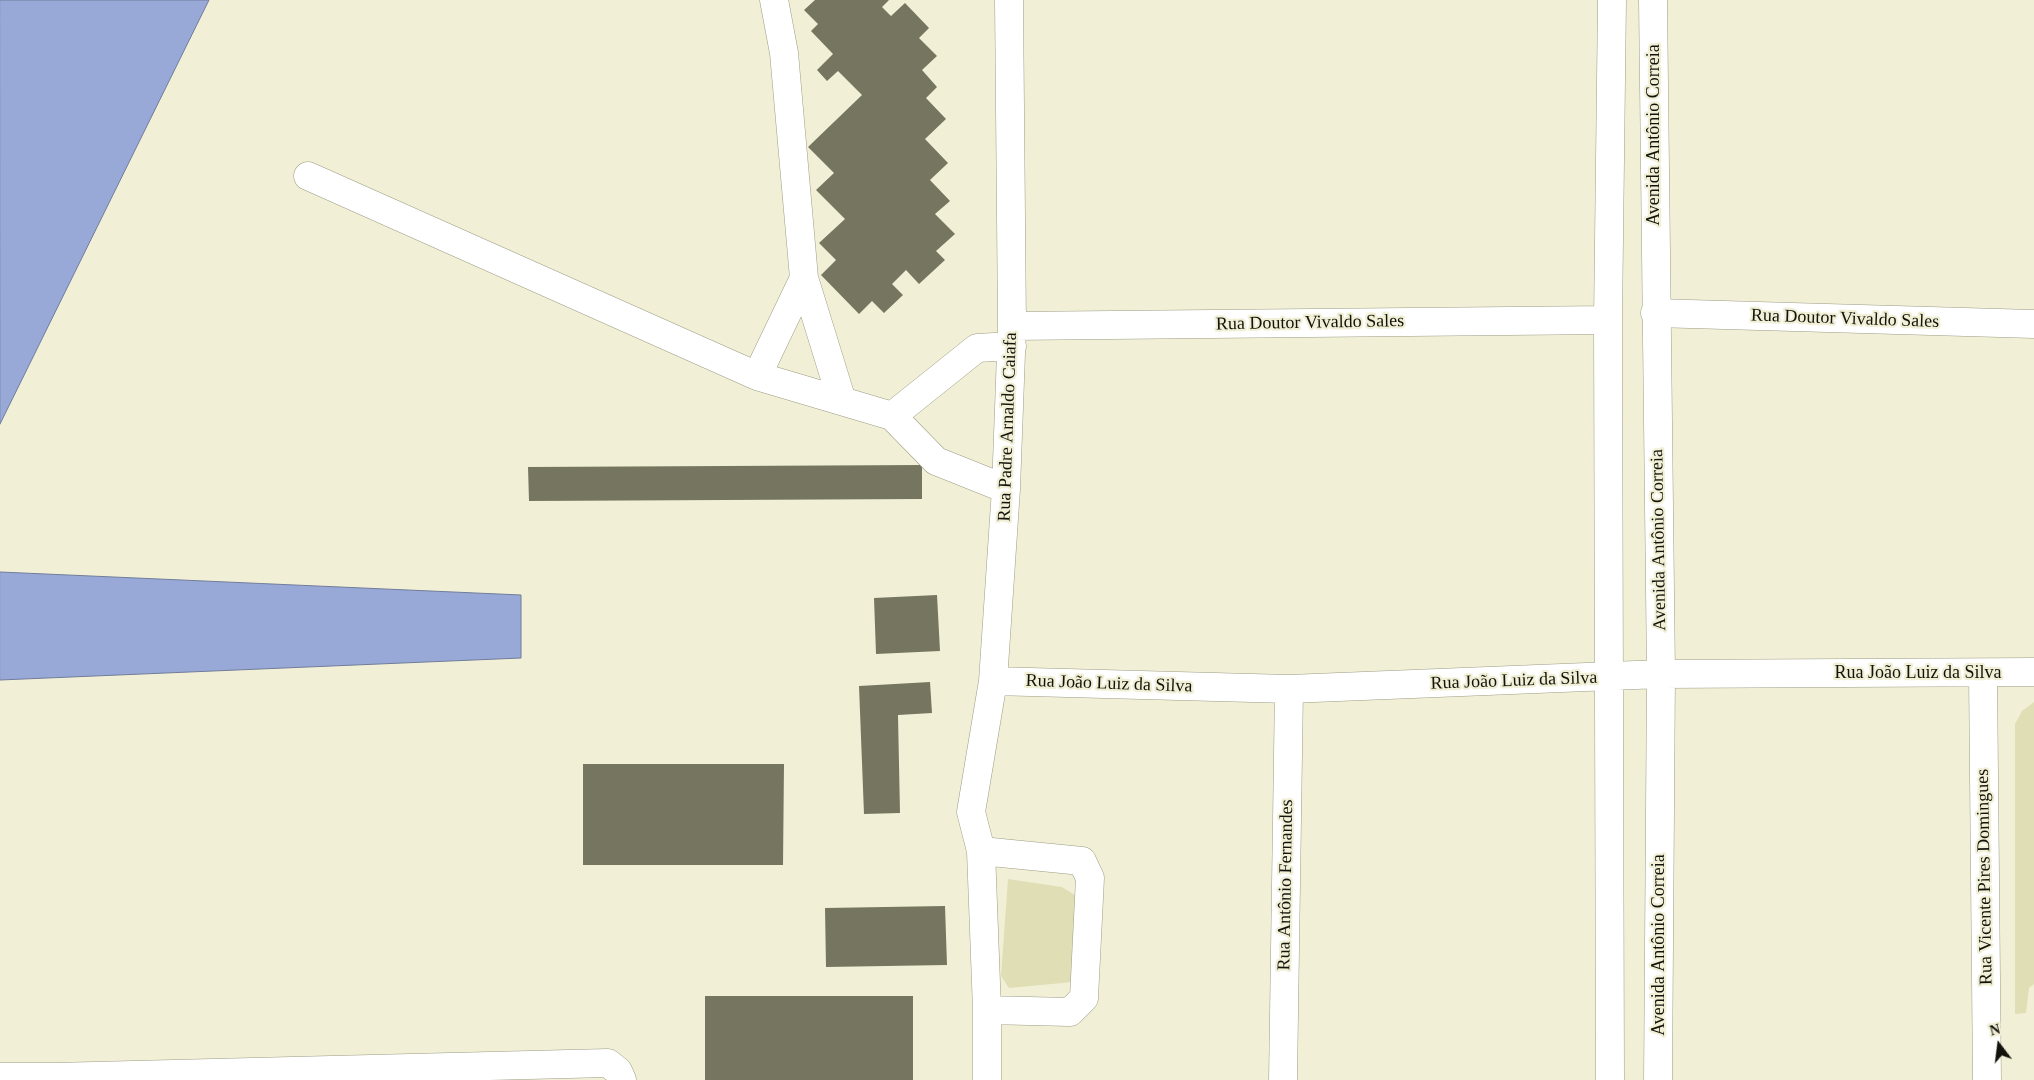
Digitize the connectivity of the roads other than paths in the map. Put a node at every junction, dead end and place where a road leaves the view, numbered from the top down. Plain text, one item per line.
1 (774, 0) edge
2 (1009, 0) edge
3 (1612, 0) edge
4 (1653, 0) edge
5 (308, 176) dead end
6 (804, 278) junction
7 (1655, 313) junction
8 (1608, 320) junction
9 (2034, 324) edge
10 (1012, 336) junction
11 (758, 376) junction
12 (842, 400) junction
13 (892, 416) junction
14 (1006, 489) junction
15 (2034, 672) edge
16 (1661, 674) junction
17 (1983, 674) junction
18 (1609, 677) junction
19 (993, 681) junction
20 (1289, 689) junction
21 (981, 851) junction
22 (987, 1010) junction
23 (0, 1077) edge
24 (54, 1079) edge
25 (622, 1080) edge
26 (988, 1080) edge
27 (1283, 1080) edge
28 (1610, 1080) edge
29 (1658, 1080) edge
30 (1988, 1080) edge

1 - 6 street
2 - 10 street, Rua Padre Arnaldo Caiafa
3 - 8 street
4 - 7 street, Avenida Antônio Correia
5 - 11 street
6 - 11 street
6 - 12 street
7 - 9 street, Rua Doutor Vivaldo Sales
7 - 16 street, Avenida Antônio Correia
8 - 10 street, Rua Doutor Vivaldo Sales
8 - 18 street
10 - 13 street, Rua Doutor Vivaldo Sales
10 - 14 street, Rua Padre Arnaldo Caiafa
11 - 12 street
12 - 13 street
13 - 14 street
14 - 19 street, Rua Padre Arnaldo Caiafa
15 - 17 street, Rua João Luiz da Silva
16 - 17 street, Rua João Luiz da Silva
16 - 18 street, Rua João Luiz da Silva
16 - 29 street, Avenida Antônio Correia
17 - 30 street, Rua Vicente Pires Domingues
18 - 20 street, Rua João Luiz da Silva
18 - 28 street
19 - 20 street, Rua João Luiz da Silva
19 - 21 street, Rua Padre Arnaldo Caiafa
20 - 27 street, Rua Antônio Fernandes
21 - 22 street, Rua Padre Arnaldo Caiafa
21 - 22 street
22 - 26 street, Rua Padre Arnaldo Caiafa
23 - 24 street
24 - 25 street

